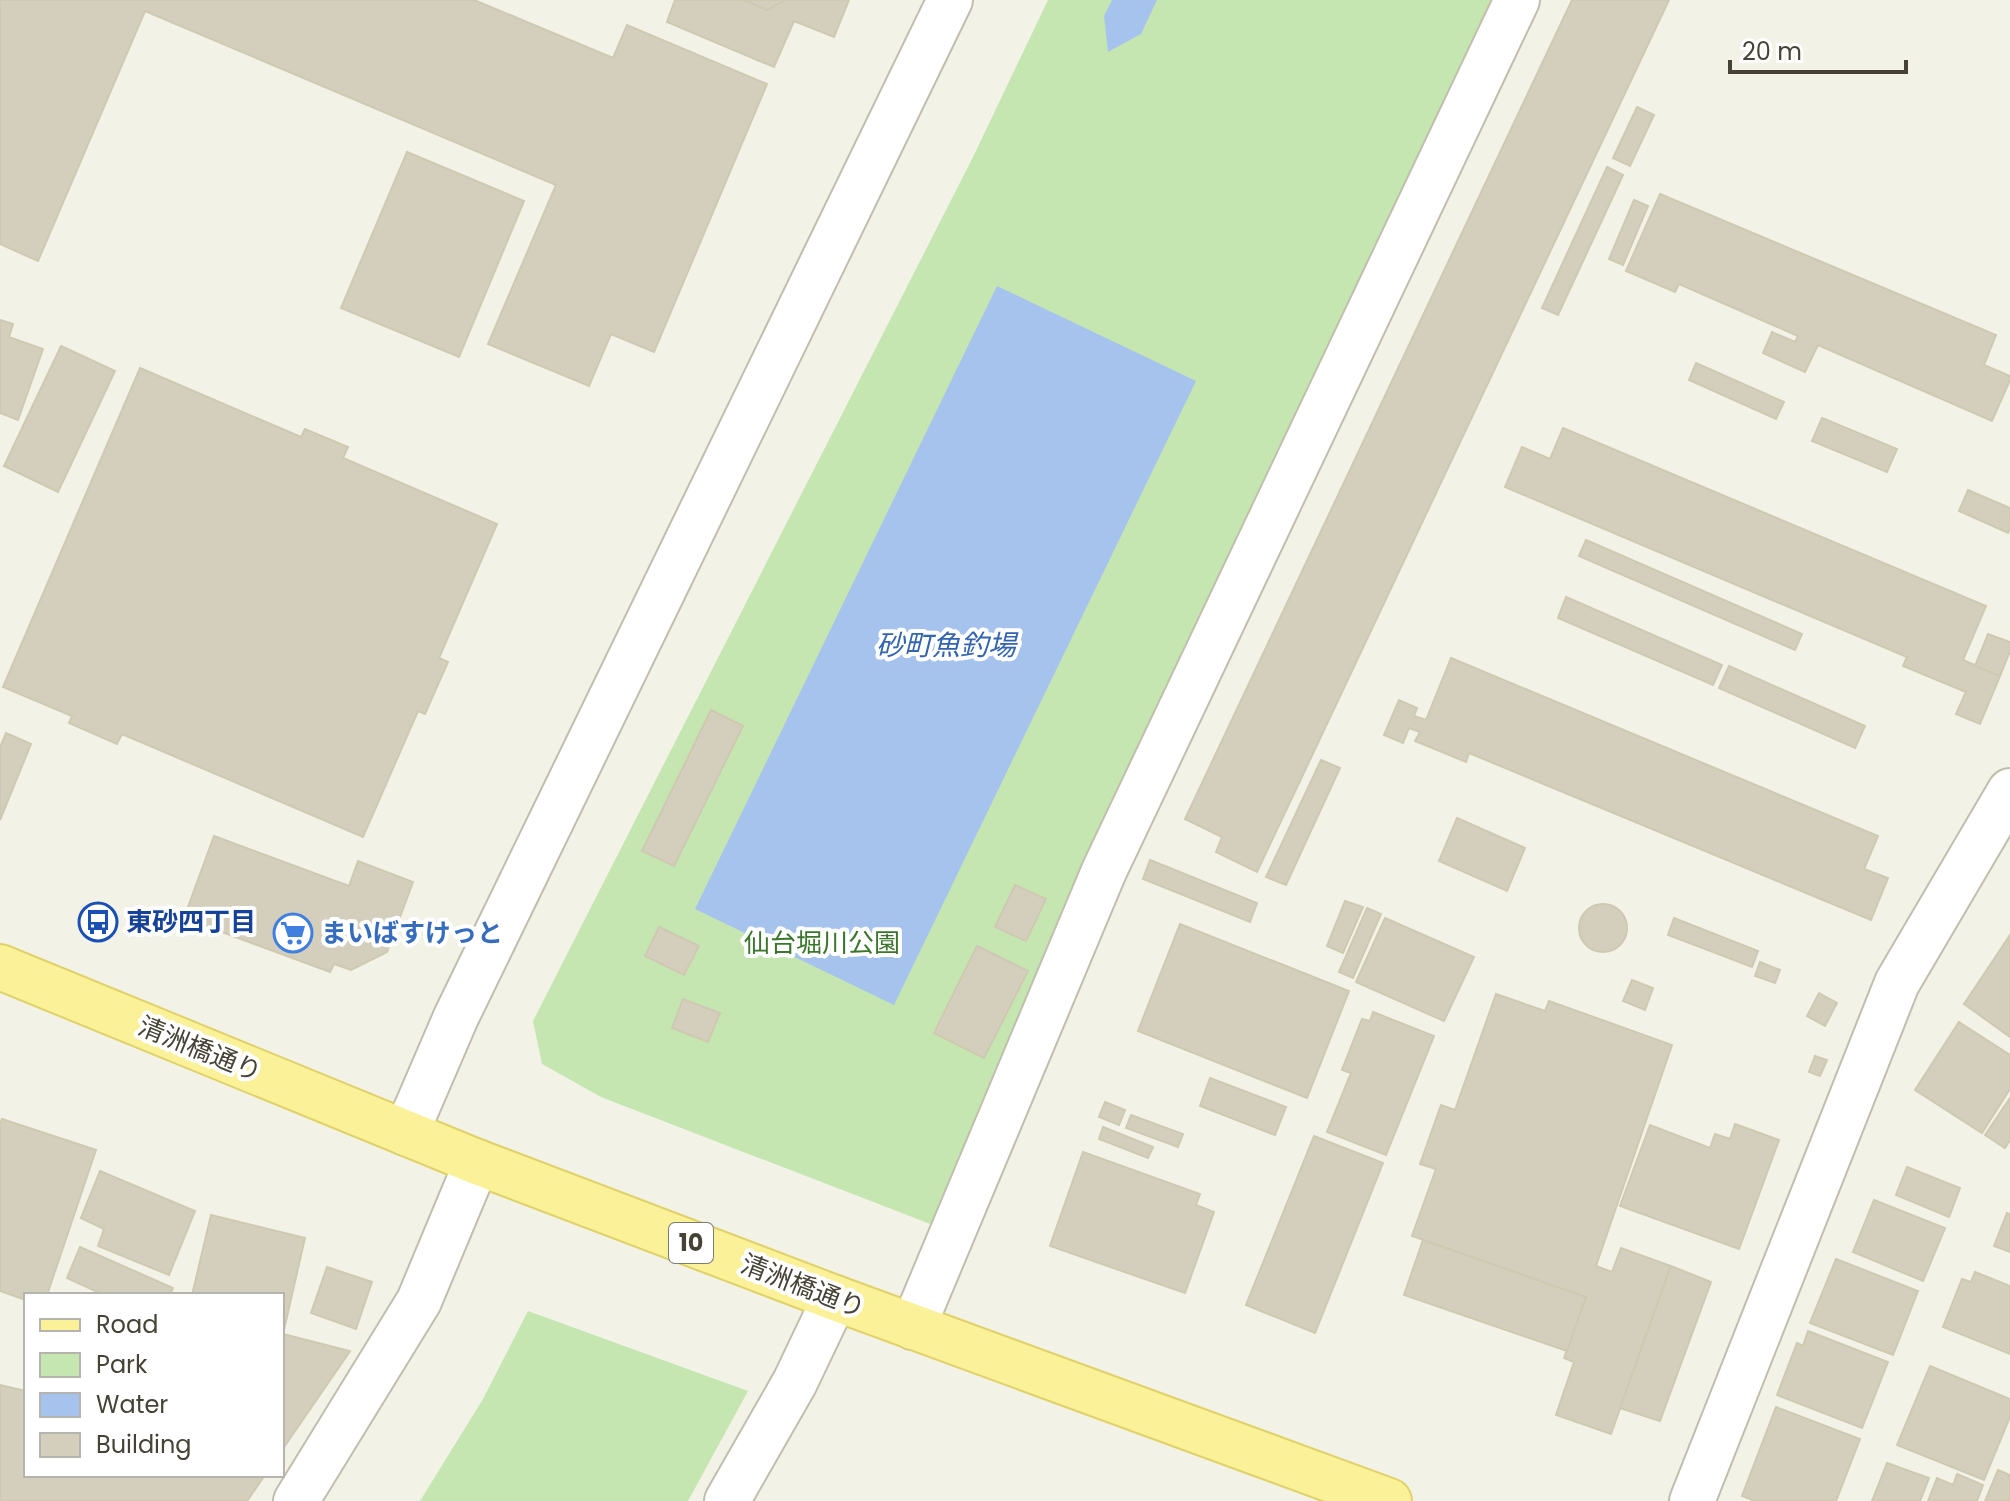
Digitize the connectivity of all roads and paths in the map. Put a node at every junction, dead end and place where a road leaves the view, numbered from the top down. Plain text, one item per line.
1 (950, 0) edge
2 (1517, 0) edge
3 (2010, 791) edge
4 (0, 967) edge
5 (406, 1133) junction
6 (477, 1162) junction
7 (835, 1298) junction
8 (913, 1327) junction
9 (296, 1501) edge
10 (727, 1501) edge
11 (1389, 1501) edge
12 (1692, 1501) edge

1 - 5 street
2 - 8 street
3 - 12 street
4 - 5 main road, 清洲橋通り / 10
5 - 6 main road, 清洲橋通り / 10
6 - 7 main road, 清洲橋通り / 10
6 - 9 street
7 - 8 main road, 清洲橋通り / 10
7 - 10 street
8 - 11 main road, 清洲橋通り / 10

